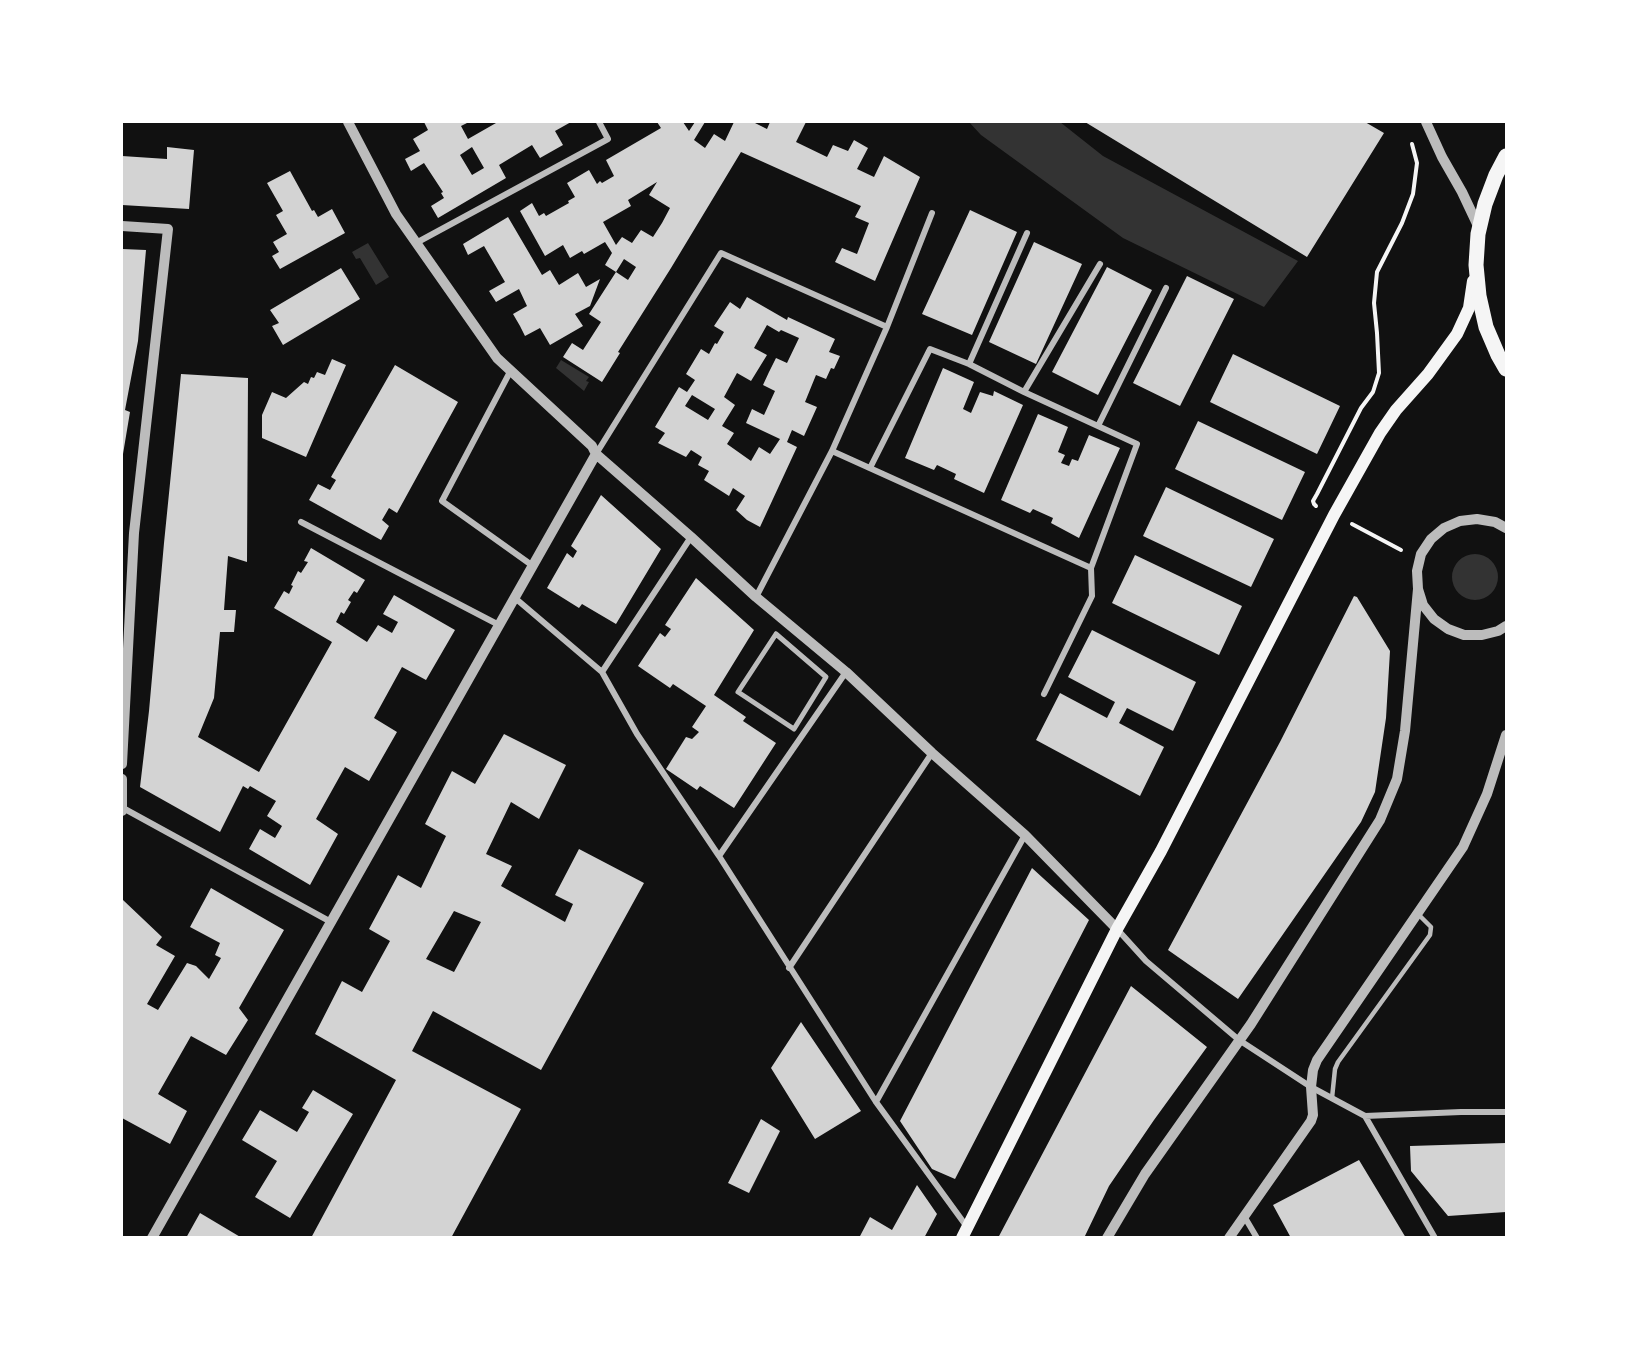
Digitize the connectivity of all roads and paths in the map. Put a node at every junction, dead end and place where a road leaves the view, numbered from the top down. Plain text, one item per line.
1 (348, 122) edge
2 (599, 122) edge
3 (1426, 122) edge
4 (1411, 141) dead end
5 (1506, 156) edge
6 (932, 213) dead end
7 (122, 226) edge
8 (1480, 228) junction
9 (1027, 233) dead end
10 (416, 243) junction
11 (1477, 259) junction
12 (1100, 264) dead end
13 (1166, 288) dead end
14 (887, 327) junction
15 (969, 364) junction
16 (1506, 369) edge
17 (511, 370) junction
18 (1024, 392) junction
19 (1098, 426) junction
20 (832, 451) junction
21 (596, 454) junction
22 (870, 468) junction
23 (1334, 515) junction
24 (301, 522) dead end
25 (1506, 528) edge
26 (691, 537) junction
27 (533, 566) junction
28 (1091, 568) junction
29 (1418, 585) junction
30 (756, 597) junction
31 (515, 598) junction
32 (499, 625) junction
33 (1506, 626) edge
34 (602, 672) junction
35 (846, 672) junction
36 (738, 692) joint
37 (1044, 694) dead end
38 (1506, 735) edge
39 (932, 753) junction
40 (122, 765) edge
41 (122, 779) edge
42 (122, 810) edge
43 (1025, 835) junction
44 (719, 856) junction
45 (1418, 913) junction
46 (331, 922) junction
47 (1117, 929) junction
48 (789, 968) junction
49 (1239, 1040) junction
50 (1311, 1087) junction
51 (1332, 1098) junction
52 (876, 1102) junction
53 (1506, 1112) edge
54 (1365, 1116) junction
55 (1244, 1216) junction
56 (965, 1233) edge
57 (152, 1238) edge
58 (1107, 1238) edge
59 (1229, 1238) edge
60 (1257, 1238) edge
61 (1435, 1238) edge

1 - 10 street
2 - 10 street
3 - 8 street
4 - 23 path
5 - 8 main road
6 - 14 street
7 - 40 street
8 - 11 main road
9 - 15 street
10 - 17 street
11 - 16 main road
11 - 23 main road
12 - 18 street
13 - 19 street
14 - 20 street
14 - 21 street
15 - 18 street
15 - 22 street
17 - 21 street
17 - 27 street
18 - 19 street
19 - 28 street
20 - 22 street
20 - 30 street
21 - 26 street
21 - 27 street
22 - 28 street
23 - 29 path
23 - 47 main road
24 - 32 street
25 - 29 street
26 - 30 street
26 - 34 street
27 - 31 street
28 - 37 street
29 - 33 street
29 - 49 street
30 - 35 street
31 - 32 street
31 - 34 street
32 - 46 street
34 - 44 street
35 - 39 street
35 - 44 street
36 - 36 street
38 - 45 street
39 - 43 street
39 - 48 street
41 - 42 street
42 - 46 street
43 - 47 street
43 - 52 street
44 - 48 street
45 - 50 street
45 - 51 lane
46 - 57 street
47 - 49 street
47 - 56 main road
48 - 52 street
49 - 50 street
49 - 58 street
50 - 51 street
50 - 55 street
51 - 54 street
52 - 56 street
53 - 54 street
54 - 61 street
55 - 59 street
55 - 60 street

